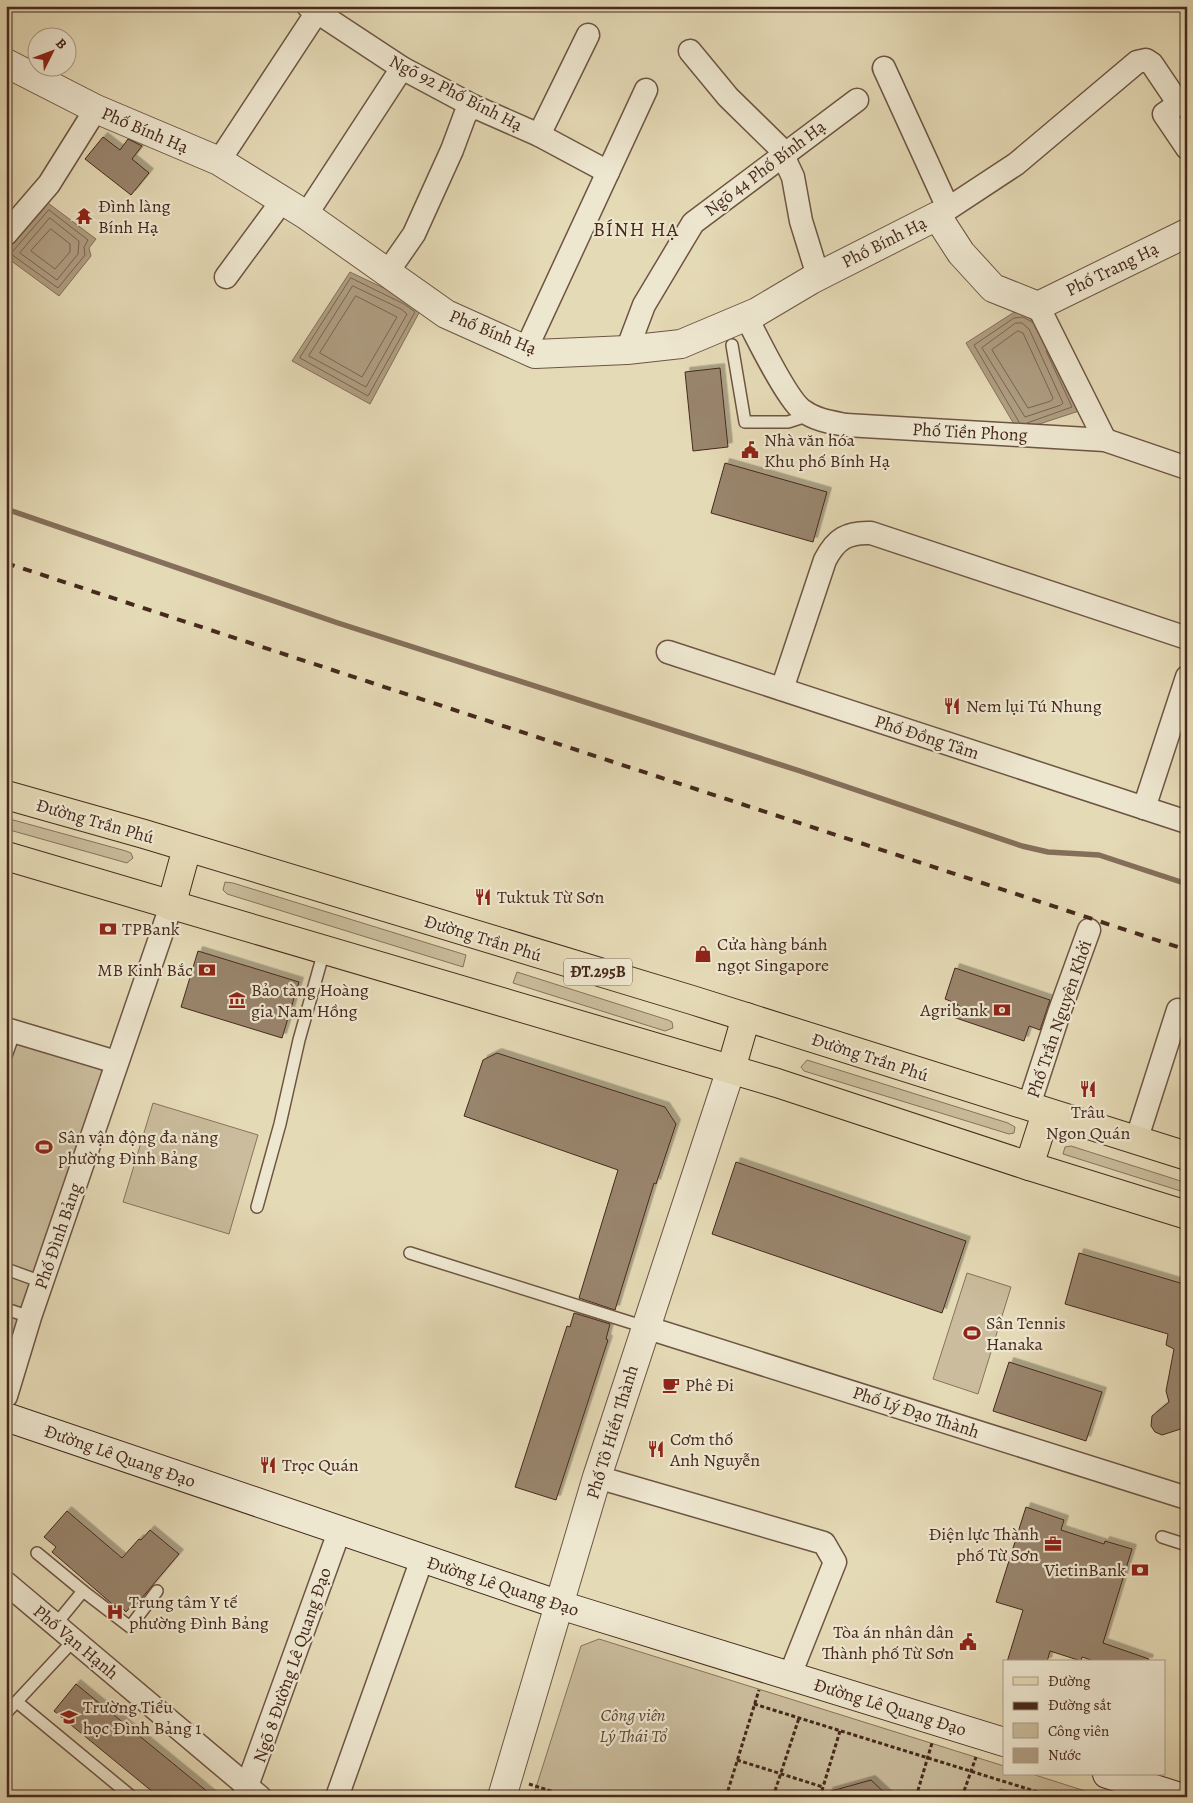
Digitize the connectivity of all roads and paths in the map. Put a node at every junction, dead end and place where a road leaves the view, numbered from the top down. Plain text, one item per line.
1 (312, 9) edge
2 (588, 35) dead end
3 (690, 51) dead end
4 (6, 63) edge
5 (402, 68) junction
6 (884, 68) dead end
7 (646, 90) dead end
8 (857, 100) dead end
9 (1183, 101) edge
10 (473, 106) junction
11 (96, 110) junction
12 (539, 135) junction
13 (1187, 148) edge
14 (783, 154) junction
15 (219, 161) junction
16 (608, 172) junction
17 (282, 201) junction
18 (943, 212) junction
19 (306, 215) junction
20 (1187, 232) edge
21 (6, 234) edge
22 (387, 273) junction
23 (226, 276) dead end
24 (818, 276) junction
25 (1038, 306) junction
26 (746, 316) junction
27 (732, 345) dead end
28 (526, 349) junction
29 (627, 350) junction
30 (810, 415) junction
31 (1105, 440) junction
32 (1187, 468) edge
33 (1187, 638) edge
34 (668, 652) dead end
35 (1187, 677) edge
36 (782, 689) junction
37 (6, 795) edge
38 (1144, 808) junction
39 (1187, 822) edge
40 (186, 848) junction
41 (6, 856) edge
42 (171, 906) junction
43 (1089, 930) dead end
44 (324, 951) junction
45 (1187, 1012) edge
46 (746, 1017) junction
47 (10, 1030) edge
48 (6, 1056) edge
49 (116, 1062) junction
50 (731, 1069) junction
51 (1037, 1110) junction
52 (1136, 1141) junction
53 (1187, 1156) edge
54 (1028, 1166) junction
55 (258, 1207) dead end
56 (1187, 1215) edge
57 (410, 1253) dead end
58 (6, 1269) edge
59 (42, 1282) junction
60 (6, 1309) edge
61 (30, 1317) junction
62 (645, 1327) junction
63 (6, 1396) edge
64 (6, 1417) edge
65 (597, 1478) junction
66 (1187, 1498) edge
67 (339, 1532) junction
68 (1162, 1537) dead end
69 (1187, 1545) edge
70 (37, 1553) dead end
71 (422, 1559) junction
72 (6, 1583) edge
73 (83, 1591) junction
74 (157, 1591) dead end
75 (560, 1605) junction
76 (56, 1624) junction
77 (74, 1640) junction
78 (790, 1676) junction
79 (760, 1687) dead end
80 (16, 1702) junction
81 (754, 1704) junction
82 (6, 1713) edge
83 (799, 1718) junction
84 (840, 1731) junction
85 (933, 1740) dead end
86 (1003, 1742) edge
87 (977, 1754) dead end
88 (928, 1758) junction
89 (737, 1760) junction
90 (971, 1771) junction
91 (781, 1774) junction
92 (1114, 1776) edge
93 (530, 1784) dead end
94 (823, 1787) junction
95 (251, 1793) edge
96 (132, 1797) edge
97 (337, 1797) edge
98 (502, 1797) edge
99 (569, 1797) edge
100 (726, 1797) edge
101 (773, 1797) edge
102 (820, 1797) edge
103 (916, 1797) edge
104 (962, 1797) edge
105 (1054, 1797) edge
106 (1180, 1797) edge

1 - 5 street, Ngõ 92 Phố Bính Hạ
1 - 15 street
2 - 12 street
3 - 14 street
4 - 11 street, Phố Bính Hạ
5 - 10 street, Ngõ 92 Phố Bính Hạ
5 - 19 street
6 - 18 street
7 - 16 street
8 - 14 street, Ngõ 44 Phố Bính Hạ
9 - 13 street
9 - 18 street
10 - 12 street, Ngõ 92 Phố Bính Hạ
10 - 22 street
11 - 15 street, Phố Bính Hạ
11 - 21 street
12 - 16 street, Ngõ 92 Phố Bính Hạ
14 - 24 street
14 - 29 street, Ngõ 44 Phố Bính Hạ
15 - 17 street, Phố Bính Hạ
16 - 28 street
17 - 19 street, Phố Bính Hạ
17 - 23 street
18 - 24 street, Phố Bính Hạ
18 - 25 street, Phố Bính Hạ
19 - 22 street, Phố Bính Hạ
20 - 25 street, Phố Trang Hạ
22 - 28 street, Phố Bính Hạ
24 - 26 street, Phố Bính Hạ
25 - 31 street
26 - 29 street, Phố Bính Hạ
26 - 30 street, Phố Tiền Phong
27 - 30 lane
28 - 29 street, Phố Bính Hạ
30 - 31 street, Phố Tiền Phong
31 - 32 street, Phố Tiền Phong
33 - 36 street
34 - 36 street, Phố Đồng Tâm
35 - 38 street
36 - 38 street, Phố Đồng Tâm
37 - 40 main road, Đường Trần Phú / ĐT.295B
38 - 39 street, Phố Đồng Tâm
40 - 42 main road
40 - 46 main road, Đường Trần Phú / ĐT.295B
41 - 42 main road
42 - 44 main road
42 - 49 street, Phố Đình Bảng
43 - 51 street, Phố Trần Nguyên Khởi
44 - 50 main road
44 - 55 lane
45 - 52 street
46 - 50 main road
46 - 51 main road, Đường Trần Phú / ĐT.295B
47 - 48 lane
47 - 49 street
49 - 59 street, Phố Đình Bảng
50 - 54 main road
50 - 62 street, Phố Tô Hiến Thành
51 - 52 main road, Đường Trần Phú / ĐT.295B
51 - 54 main road
52 - 53 main road, Đường Trần Phú / ĐT.295B
54 - 56 main road
57 - 62 lane
58 - 59 lane
59 - 61 street, Phố Đình Bảng
60 - 61 lane
61 - 63 street, Phố Đình Bảng
62 - 65 street, Phố Tô Hiến Thành
62 - 66 street, Phố Lý Đạo Thành
64 - 67 street, Đường Lê Quang Đạo
65 - 75 street, Phố Tô Hiến Thành
65 - 78 street
67 - 71 street, Đường Lê Quang Đạo
67 - 95 street, Ngõ 8 Đường Lê Quang Đạo
68 - 69 lane
70 - 73 lane
71 - 75 street, Đường Lê Quang Đạo
71 - 97 street
72 - 76 street, Phố Vạn Hạnh
73 - 74 lane
73 - 76 lane
75 - 78 street, Đường Lê Quang Đạo
75 - 98 street, Phố Tô Hiến Thành
76 - 77 street, Phố Vạn Hạnh
77 - 80 lane
77 - 95 street, Phố Vạn Hạnh
78 - 86 street, Đường Lê Quang Đạo
79 - 81 path
80 - 82 lane
80 - 96 lane
81 - 83 path
81 - 89 path
83 - 84 path
83 - 91 path
84 - 88 path
84 - 94 path
85 - 88 path
87 - 90 path
88 - 90 path
88 - 103 path
89 - 91 path
89 - 100 path
90 - 104 path
90 - 105 path
91 - 94 path
91 - 101 path
92 - 106 street
93 - 99 path
94 - 102 path

